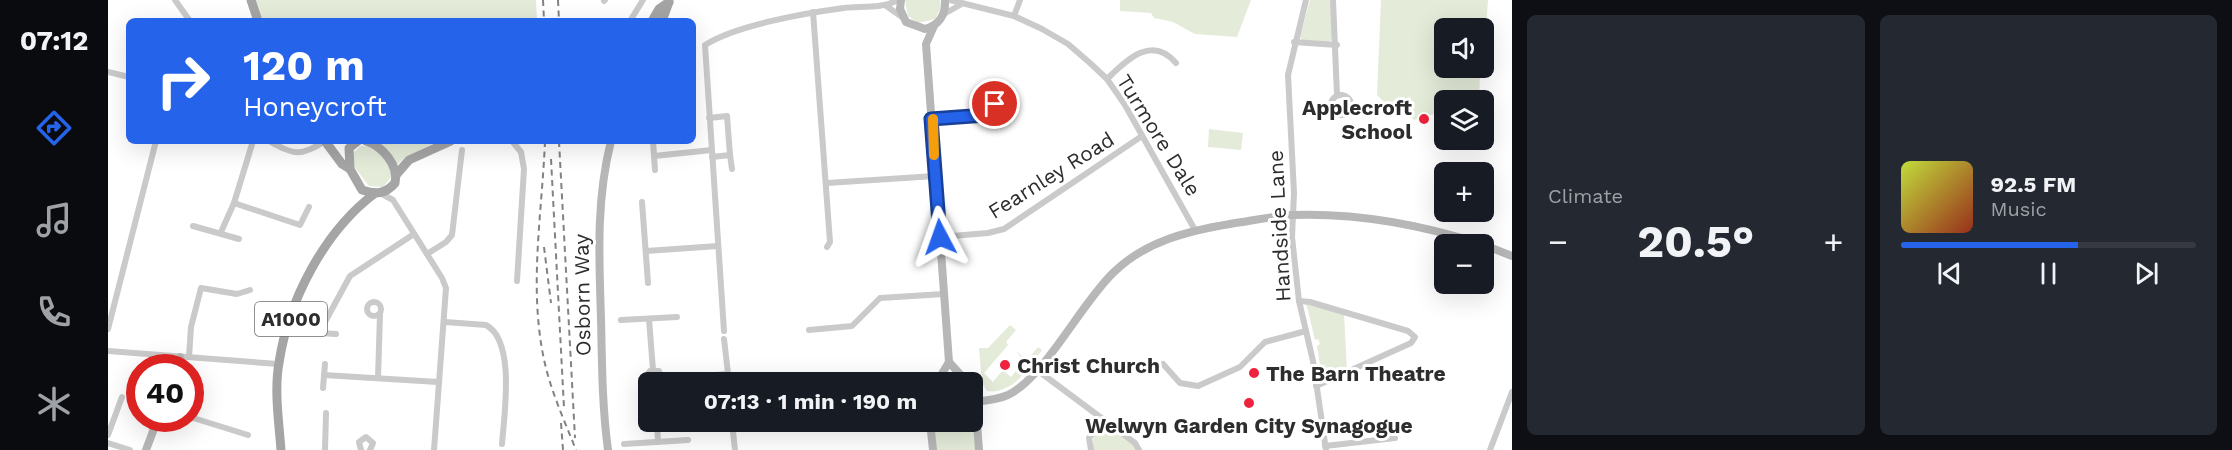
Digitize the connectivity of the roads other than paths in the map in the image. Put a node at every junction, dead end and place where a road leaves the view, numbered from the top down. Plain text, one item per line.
1 (175, 0) edge
2 (251, 0) edge
3 (643, 0) edge
4 (899, 0) edge
5 (945, 0) edge
6 (950, 0) edge
7 (1020, 0) edge
8 (1306, 0) edge
9 (1333, 0) edge
10 (670, 1) edge
11 (960, 4) junction
12 (885, 5) junction
13 (813, 12) junction
14 (944, 14) junction
15 (1014, 16) junction
16 (902, 17) junction
17 (188, 18) edge
18 (257, 18) edge
19 (632, 18) edge
20 (654, 18) edge
21 (663, 18) edge
22 (934, 26) junction
23 (916, 28) junction
24 (1294, 42) junction
25 (926, 44) junction
26 (1337, 45) junction
27 (1176, 63) dead end
28 (108, 72) edge
29 (126, 76) edge
30 (1107, 80) junction
31 (1337, 95) dead end
32 (986, 115) dead end
33 (709, 118) junction
34 (931, 119) junction
35 (1142, 136) junction
36 (155, 144) edge
37 (252, 144) edge
38 (274, 144) edge
39 (324, 144) edge
40 (327, 144) edge
41 (331, 144) edge
42 (354, 144) edge
43 (371, 144) edge
44 (444, 144) edge
45 (514, 144) edge
46 (610, 144) edge
47 (653, 144) edge
48 (349, 148) junction
49 (462, 150) dead end
50 (712, 154) junction
51 (730, 155) junction
52 (654, 156) junction
53 (350, 169) junction
54 (732, 169) dead end
55 (655, 170) dead end
56 (396, 175) junction
57 (935, 176) junction
58 (826, 183) junction
59 (392, 187) junction
60 (362, 190) junction
61 (377, 193) junction
62 (393, 200) junction
63 (642, 202) dead end
64 (234, 203) junction
65 (358, 206) junction
66 (309, 207) dead end
67 (1292, 215) junction
68 (193, 226) dead end
69 (1195, 230) junction
70 (221, 232) junction
71 (414, 234) junction
72 (1438, 234) edge
73 (940, 237) junction
74 (240, 239) dead end
75 (718, 246) junction
76 (827, 247) dead end
77 (1494, 249) edge
78 (646, 251) junction
79 (427, 254) junction
80 (1512, 256) edge
81 (517, 281) dead end
82 (648, 283) dead end
83 (250, 290) dead end
84 (944, 294) junction
85 (1299, 301) junction
86 (380, 314) dead end
87 (677, 317) dead end
88 (649, 319) junction
89 (621, 320) dead end
90 (445, 322) junction
91 (108, 329) edge
92 (809, 330) dead end
93 (724, 331) dead end
94 (1306, 331) junction
95 (336, 334) dead end
96 (724, 339) dead end
97 (108, 351) edge
98 (146, 354) edge
99 (185, 354) edge
100 (204, 358) edge
101 (949, 362) junction
102 (278, 364) junction
103 (325, 364) dead end
104 (1163, 364) dead end
105 (653, 370) junction
106 (1037, 370) junction
107 (649, 372) edge
108 (658, 372) edge
109 (728, 372) edge
110 (943, 372) edge
111 (958, 372) edge
112 (324, 375) junction
113 (378, 378) junction
114 (438, 382) junction
115 (1316, 386) junction
116 (323, 388) dead end
117 (1512, 392) edge
118 (122, 397) dead end
119 (983, 400) edge
120 (326, 413) dead end
121 (1102, 418) junction
122 (204, 421) edge
123 (153, 432) edge
124 (658, 432) edge
125 (733, 432) edge
126 (931, 432) edge
127 (977, 432) edge
128 (108, 435) edge
129 (248, 435) dead end
130 (1395, 438) dead end
131 (688, 440) dead end
132 (658, 442) junction
133 (108, 443) edge
134 (502, 444) dead end
135 (624, 444) dead end
136 (1325, 448) edge
137 (130, 450) edge
138 (146, 450) edge
139 (281, 450) edge
140 (325, 450) edge
141 (361, 450) edge
142 (371, 450) edge
143 (434, 450) edge
144 (608, 450) edge
145 (735, 450) edge
146 (933, 450) edge
147 (979, 450) edge
148 (1091, 450) edge
149 (1139, 450) edge
150 (1490, 450) edge

1 - 17 street
2 - 18 main road
3 - 19 street
4 - 12 street
4 - 16 street
5 - 14 street
6 - 11 street, Turmore Dale
7 - 15 street
8 - 24 street, Handside Lane
9 - 26 street
10 - 20 main road
10 - 21 main road
11 - 14 street
11 - 15 street, Turmore Dale
12 - 13 street
12 - 16 street
13 - 33 street
13 - 58 street
14 - 22 street
15 - 30 street, Turmore Dale
16 - 23 street
22 - 23 street
22 - 25 street
23 - 25 street
24 - 26 street
24 - 67 street, Handside Lane
25 - 34 street
26 - 31 street
27 - 30 street
28 - 29 street
30 - 35 street, Turmore Dale
32 - 34 street
33 - 50 street
33 - 51 street
34 - 57 street
35 - 69 street, Turmore Dale
35 - 73 street, Fearnley Road
36 - 91 street
37 - 64 street
38 - 39 street
40 - 53 main road
41 - 48 main road
42 - 48 main road
43 - 56 main road
44 - 56 main road
45 - 81 street
46 - 144 street, Osborn Way
47 - 52 street
48 - 53 main road
49 - 79 street
50 - 51 street
50 - 52 street
50 - 75 street
51 - 54 street
52 - 55 street
53 - 60 main road
56 - 59 main road
57 - 58 street
57 - 73 street
58 - 76 street
59 - 61 main road, A1000
59 - 62 street
60 - 61 main road
60 - 65 main road, A1000
61 - 62 street
61 - 65 main road, A1000
62 - 71 street
63 - 78 street
64 - 66 street
64 - 70 street
65 - 102 main road, A1000
67 - 69 street
67 - 72 street
67 - 85 street, Handside Lane
68 - 70 street
69 - 106 street
70 - 74 street
71 - 79 street
71 - 95 street
73 - 84 street
75 - 78 street
75 - 93 street
77 - 80 street
78 - 82 street
79 - 90 street
83 - 99 street
84 - 92 street
84 - 101 street
85 - 94 street, Handside Lane
85 - 115 street
86 - 113 street
87 - 88 street
88 - 89 street
88 - 105 street
90 - 114 street
90 - 134 street
94 - 104 street
94 - 115 street, Handside Lane
96 - 109 street
97 - 98 street
100 - 102 street
101 - 110 street
101 - 111 street
102 - 139 main road, A1000
103 - 112 street
105 - 107 street
105 - 108 street
106 - 119 street
106 - 121 street
112 - 113 street
112 - 116 street
113 - 114 street
114 - 143 street
115 - 136 street, Handside Lane
117 - 150 street
118 - 128 street
120 - 140 street
121 - 148 street
121 - 149 street
122 - 129 street
123 - 138 street
124 - 132 street
125 - 145 street
126 - 146 street
127 - 147 street
130 - 136 street
131 - 132 street
132 - 135 street
133 - 137 street
141 - 142 street

